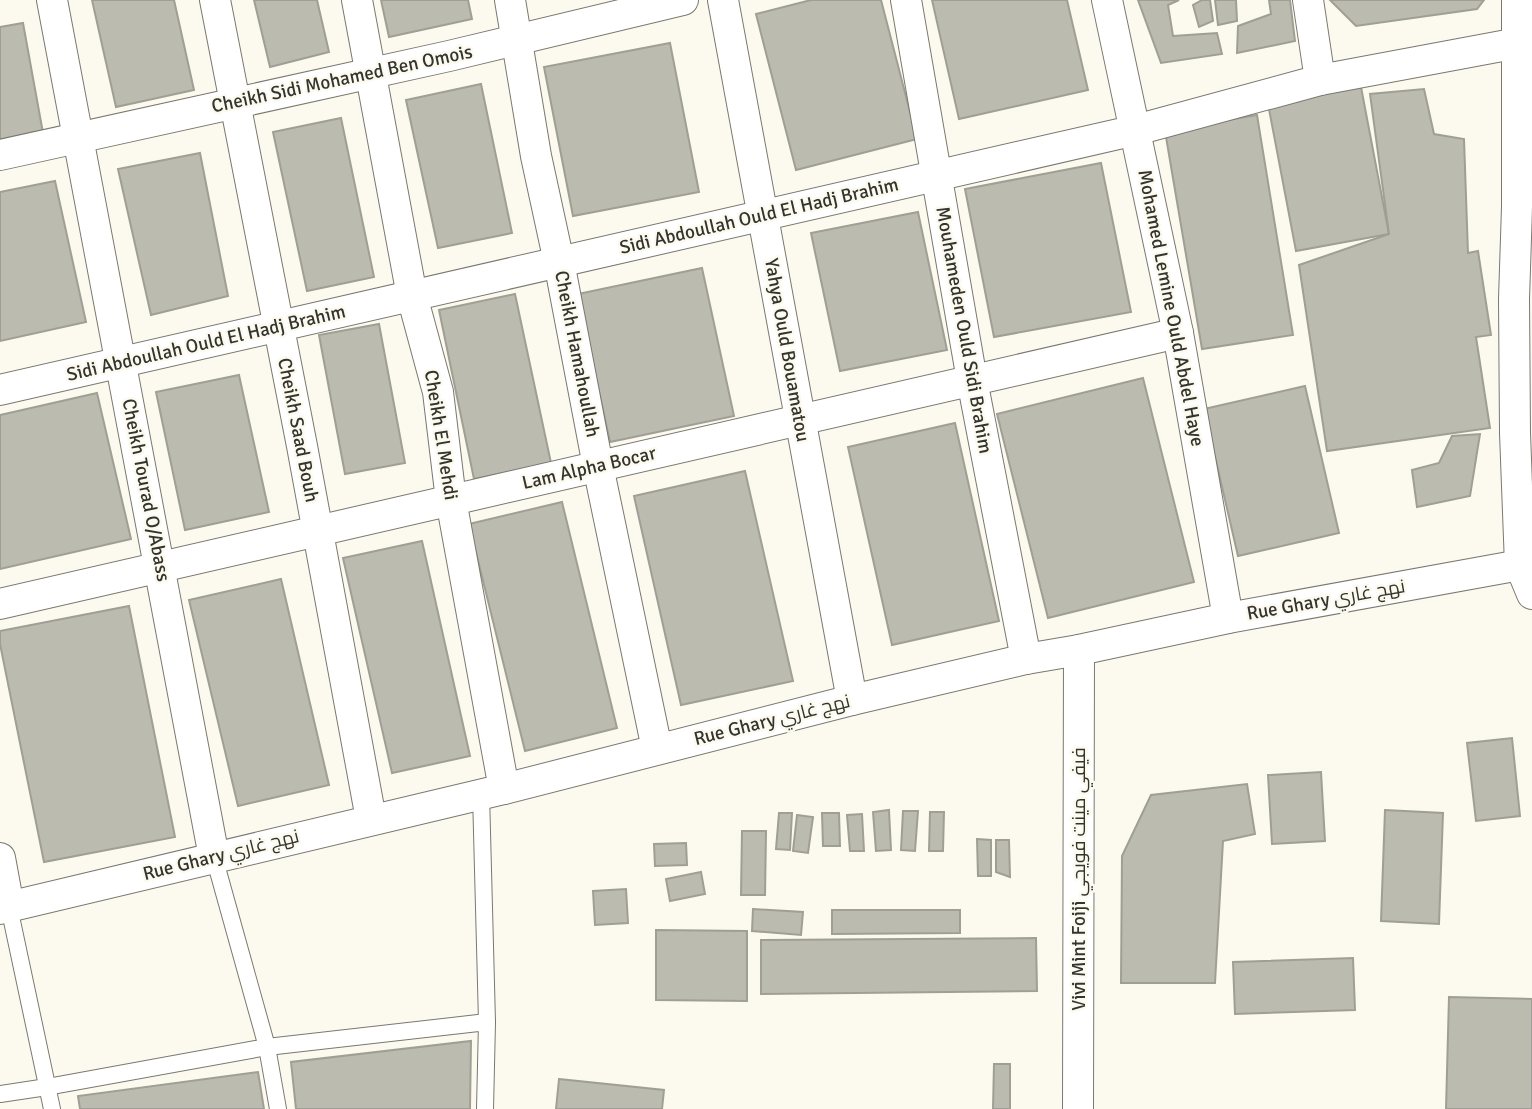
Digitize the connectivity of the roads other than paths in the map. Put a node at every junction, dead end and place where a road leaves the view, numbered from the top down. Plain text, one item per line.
1 (52, 0) edge
2 (215, 0) edge
3 (357, 0) edge
4 (510, 0) edge
5 (683, 0) edge
6 (723, 0) edge
7 (906, 0) edge
8 (1107, 0) edge
9 (1308, 0) edge
10 (1517, 0) edge
11 (517, 39) junction
12 (1518, 43) junction
13 (370, 72) junction
14 (1320, 80) junction
15 (235, 102) junction
16 (1136, 130) junction
17 (78, 137) junction
18 (0, 155) edge
19 (936, 176) junction
20 (763, 216) junction
21 (559, 262) junction
22 (412, 296) junction
23 (277, 326) junction
24 (1178, 333) junction
25 (121, 362) junction
26 (972, 380) junction
27 (0, 390) edge
28 (800, 420) junction
29 (598, 466) junction
30 (450, 500) junction
31 (316, 530) junction
32 (1520, 565) junction
33 (160, 566) junction
34 (1532, 594) edge
35 (0, 604) edge
36 (1228, 618) junction
37 (1079, 650) junction
38 (1026, 659) junction
39 (852, 700) junction
40 (657, 749) junction
41 (492, 791) junction
42 (371, 819) junction
43 (214, 857) junction
44 (0, 858) edge
45 (4, 908) edge
46 (487, 1022) junction
47 (267, 1047) junction
48 (47, 1087) junction
49 (0, 1094) edge
50 (52, 1109) edge
51 (278, 1109) edge
52 (485, 1109) edge
53 (1078, 1109) edge

1 - 17 street, Cheikh Tourad O/Abass
2 - 15 street, Cheikh Saad Bouh
3 - 13 street, Cheikh El Mehdi
4 - 11 street, Cheikh Hamahoullah
5 - 11 street, Cheikh Sidi Mohamed Ben Omois
6 - 20 street, Yahya Ould Bouamatou
7 - 19 street, Mouhameden Ould Sidi Brahim
8 - 16 street, Mohamed Lemine Ould Abdel Haye
9 - 14 street
10 - 12 street
11 - 13 street, Cheikh Sidi Mohamed Ben Omois
11 - 21 street, Cheikh Hamahoullah
12 - 14 street, Sidi Abdoullah Ould El Hadj Brahim
12 - 32 street
13 - 15 street, Cheikh Sidi Mohamed Ben Omois
13 - 22 street, Cheikh El Mehdi
14 - 16 street, Sidi Abdoullah Ould El Hadj Brahim
15 - 17 street, Cheikh Sidi Mohamed Ben Omois
15 - 23 street, Cheikh Saad Bouh
16 - 19 street, Sidi Abdoullah Ould El Hadj Brahim
16 - 24 street, Mohamed Lemine Ould Abdel Haye
17 - 18 street, Cheikh Sidi Mohamed Ben Omois
17 - 25 street, Cheikh Tourad O/Abass
19 - 20 street, Sidi Abdoullah Ould El Hadj Brahim
19 - 26 street, Mouhameden Ould Sidi Brahim
20 - 21 street, Sidi Abdoullah Ould El Hadj Brahim
20 - 28 street, Yahya Ould Bouamatou
21 - 22 street, Sidi Abdoullah Ould El Hadj Brahim
21 - 29 street, Cheikh Hamahoullah
22 - 23 street, Sidi Abdoullah Ould El Hadj Brahim
22 - 30 street, Cheikh El Mehdi
23 - 25 street, Sidi Abdoullah Ould El Hadj Brahim
23 - 31 street, Cheikh Saad Bouh
24 - 26 street, Lam Alpha Bocar
24 - 36 street, Mohamed Lemine Ould Abdel Haye
25 - 27 street, Sidi Abdoullah Ould El Hadj Brahim
25 - 33 street, Cheikh Tourad O/Abass
26 - 28 street, Lam Alpha Bocar
26 - 38 street, Mouhameden Ould Sidi Brahim
28 - 29 street, Lam Alpha Bocar
28 - 39 street, Yahya Ould Bouamatou
29 - 30 street, Lam Alpha Bocar
29 - 40 street, Cheikh Hamahoullah
30 - 31 street, Lam Alpha Bocar
30 - 41 street, Cheikh El Mehdi
31 - 33 street, Lam Alpha Bocar
31 - 42 street, Cheikh Saad Bouh
32 - 34 street
32 - 36 street, Rue Ghary نهج غاري
33 - 35 street, Lam Alpha Bocar
33 - 43 street, Cheikh Tourad O/Abass
36 - 37 street, Rue Ghary نهج غاري
37 - 38 street, Rue Ghary نهج غاري
37 - 53 street, Vivi Mint Foiji فيفي مينت فويجي
38 - 39 street, Rue Ghary نهج غاري
39 - 40 street, Rue Ghary نهج غاري
40 - 41 street, Rue Ghary نهج غاري
41 - 42 street, Rue Ghary نهج غاري
41 - 46 lane
42 - 43 street, Rue Ghary نهج غاري
43 - 45 street, Rue Ghary نهج غاري
43 - 47 lane
44 - 45 street
45 - 48 lane
46 - 47 lane
46 - 52 lane
47 - 48 lane
47 - 51 lane
48 - 49 lane
48 - 50 lane

